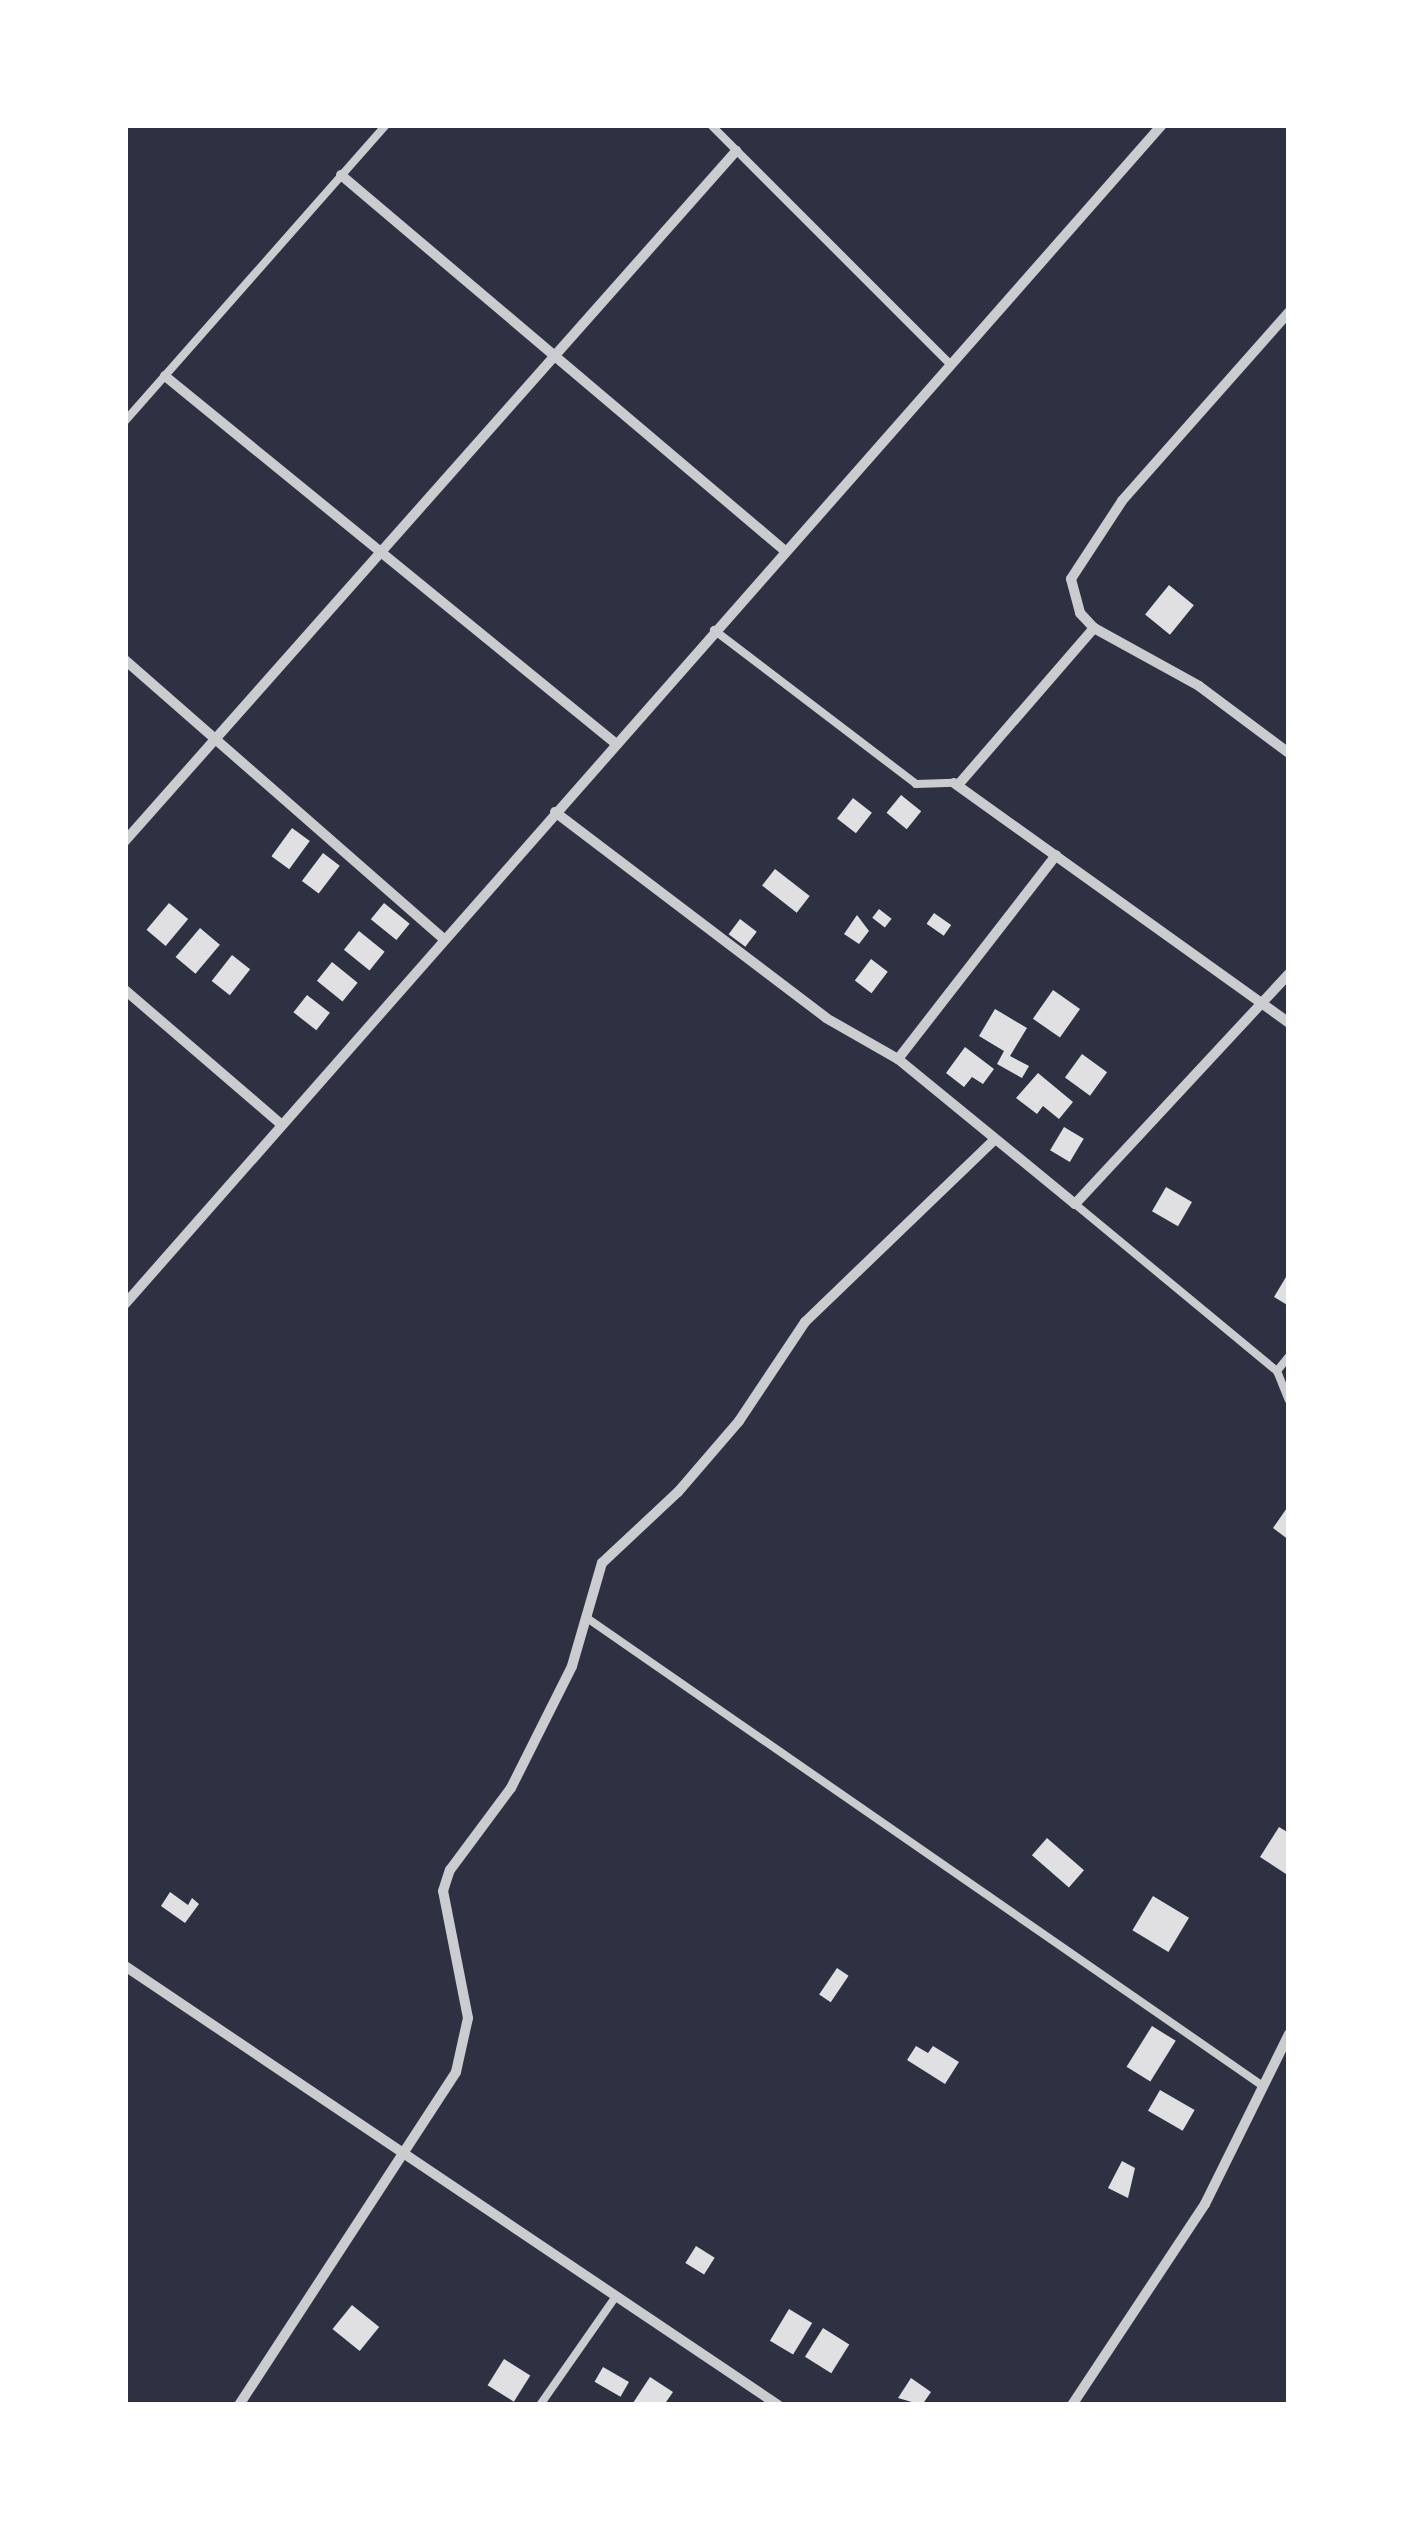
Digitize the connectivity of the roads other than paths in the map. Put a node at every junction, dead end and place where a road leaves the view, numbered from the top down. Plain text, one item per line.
1 (386, 125) edge
2 (711, 125) edge
3 (1162, 125) edge
4 (736, 150) junction
5 (342, 175) junction
6 (1289, 312) edge
7 (555, 356) junction
8 (948, 362) junction
9 (165, 376) junction
10 (125, 421) edge
11 (784, 550) junction
12 (381, 552) junction
13 (1094, 628) junction
14 (714, 630) junction
15 (125, 660) edge
16 (215, 739) junction
17 (615, 743) junction
18 (1289, 754) edge
19 (956, 784) junction
20 (555, 812) junction
21 (125, 841) edge
22 (1056, 855) junction
23 (444, 939) junction
24 (1289, 974) edge
25 (125, 990) edge
26 (1262, 1003) junction
27 (1289, 1023) edge
28 (898, 1059) junction
29 (282, 1125) junction
30 (994, 1140) junction
31 (1076, 1204) junction
32 (125, 1304) edge
33 (1289, 1356) edge
34 (1277, 1371) junction
35 (1289, 1400) edge
36 (587, 1618) junction
37 (125, 1966) edge
38 (1289, 2034) edge
39 (1262, 2086) junction
40 (403, 2153) junction
41 (616, 2296) junction
42 (239, 2405) edge
43 (540, 2405) edge
44 (778, 2405) edge
45 (1072, 2405) edge

1 - 5 lane
2 - 4 lane
3 - 8 street
4 - 7 street
4 - 8 lane
5 - 7 street
5 - 9 lane
6 - 13 street
7 - 11 street
7 - 12 street
8 - 11 street
9 - 10 lane
9 - 12 street
11 - 14 street
12 - 16 street
12 - 17 street
13 - 18 street
13 - 19 street
14 - 17 street
14 - 19 lane
15 - 16 street
16 - 21 street
16 - 23 street
17 - 20 street
19 - 22 street
20 - 23 street
20 - 28 street
22 - 26 street
22 - 28 street
23 - 29 street
24 - 26 street
25 - 29 street
26 - 27 street
26 - 31 street
28 - 30 street
29 - 32 street
30 - 31 street
30 - 36 street
31 - 34 lane
33 - 34 lane
34 - 35 lane
36 - 39 lane
36 - 40 street
37 - 40 street
38 - 39 street
39 - 45 street
40 - 41 street
40 - 42 street
41 - 43 lane
41 - 44 street

